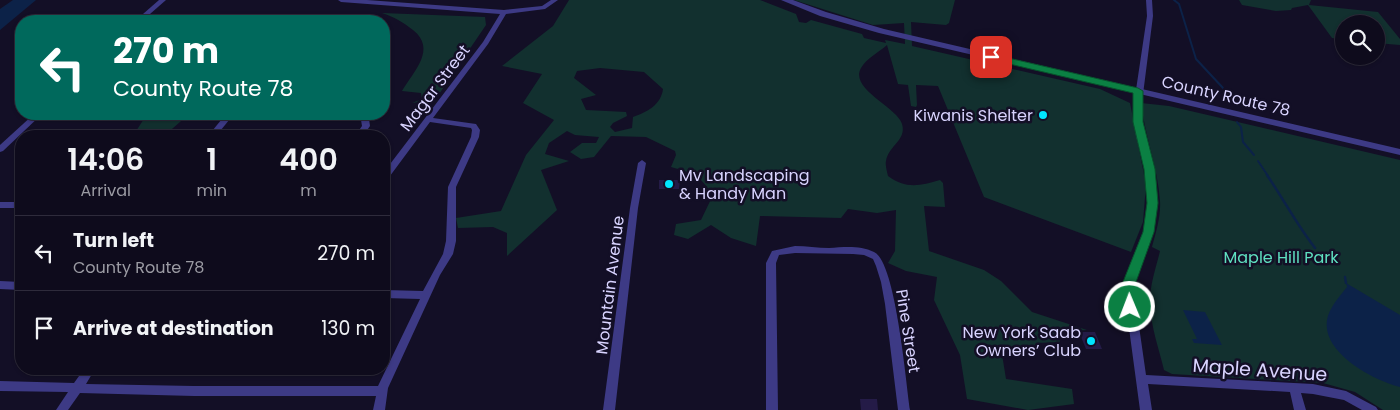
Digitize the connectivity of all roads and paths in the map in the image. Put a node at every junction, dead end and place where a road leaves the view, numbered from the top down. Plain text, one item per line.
1 (163, 0) edge
2 (341, 0) edge
3 (554, 0) edge
4 (785, 0) edge
5 (1149, 0) edge
6 (548, 6) joint
7 (504, 12) junction
8 (145, 15) edge
9 (1138, 91) junction
10 (31, 120) edge
11 (225, 120) edge
12 (429, 120) junction
13 (21, 130) edge
14 (217, 130) edge
15 (15, 135) edge
16 (0, 149) edge
17 (1400, 152) edge
18 (642, 163) dead end
19 (390, 170) edge
20 (0, 205) edge
21 (15, 205) edge
22 (0, 285) edge
23 (15, 286) edge
24 (390, 294) edge
25 (427, 295) junction
26 (86, 375) edge
27 (1142, 379) junction
28 (0, 386) edge
29 (77, 388) junction
30 (1294, 388) junction
31 (383, 391) junction
32 (62, 410) edge
33 (379, 410) edge
34 (609, 410) edge
35 (772, 410) edge
36 (904, 410) edge
37 (1146, 410) edge
38 (1300, 410) edge
39 (1372, 410) edge

1 - 8 street
2 - 7 street
3 - 6 street
4 - 9 street, County Route 78
5 - 9 street
6 - 7 street
7 - 12 street, Magar Street
9 - 17 street, County Route 78
9 - 27 street
10 - 13 street
11 - 14 street
12 - 19 street, Magar Street
12 - 25 street
15 - 16 street
18 - 34 street, Mountain Avenue
20 - 21 street
22 - 23 street
24 - 25 street
25 - 31 street
26 - 29 street
27 - 30 street, Maple Avenue
27 - 37 street
28 - 29 street
29 - 31 street
29 - 32 street
30 - 38 street
30 - 39 street, Maple Avenue
31 - 33 street
35 - 36 street, Pine Street

